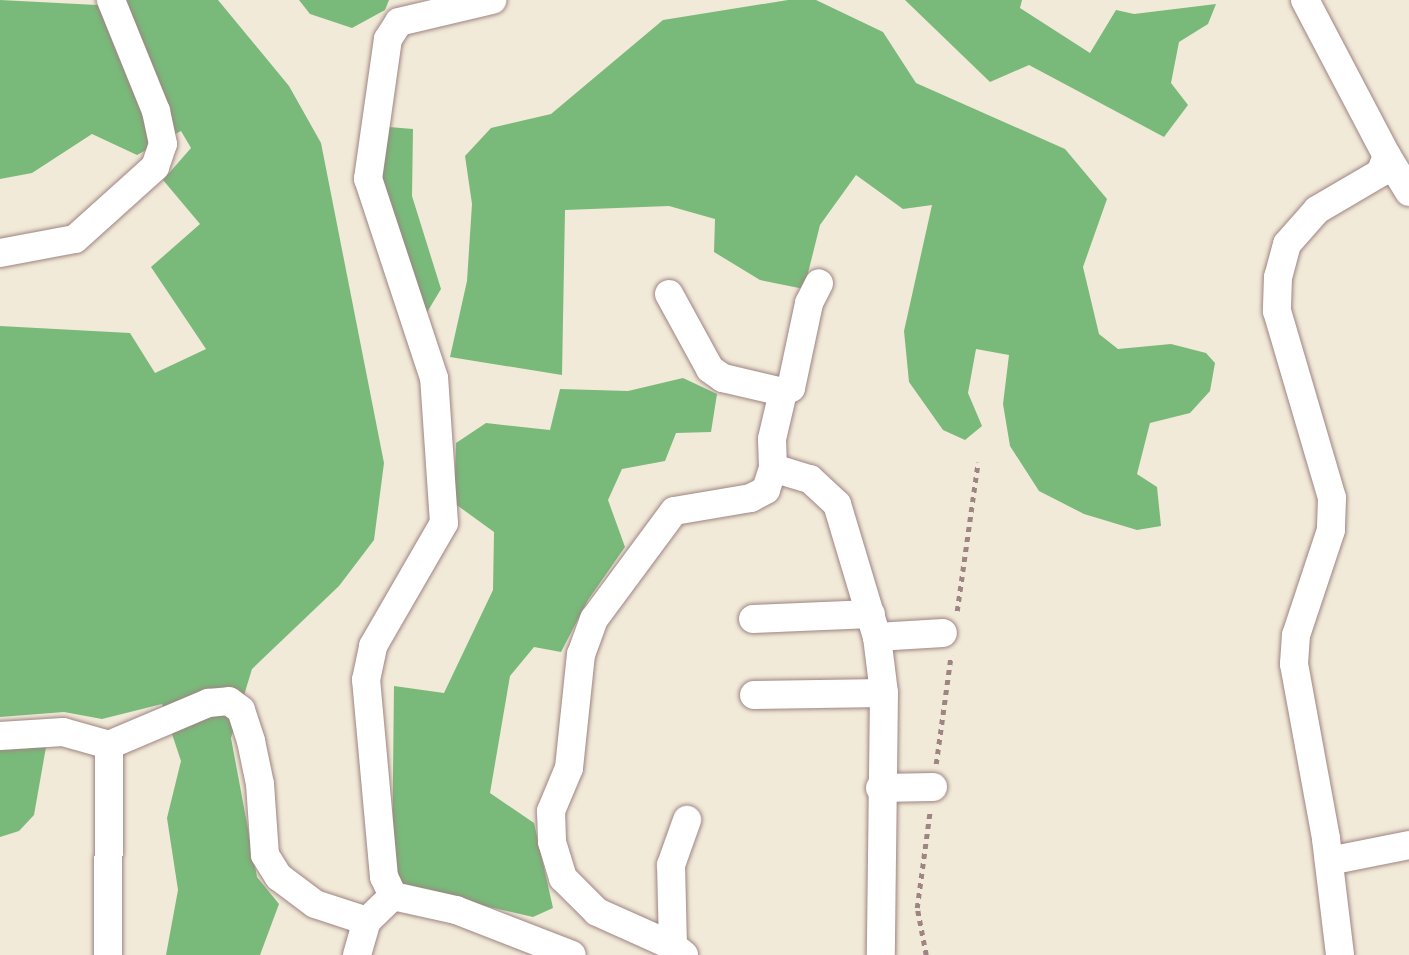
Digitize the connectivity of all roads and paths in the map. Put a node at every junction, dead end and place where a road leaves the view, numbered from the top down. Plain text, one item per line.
1 (110, 0) edge
2 (492, 0) edge
3 (1305, 0) edge
4 (1387, 156) junction
5 (1409, 192) edge
6 (0, 253) edge
7 (819, 283) dead end
8 (669, 294) dead end
9 (783, 392) junction
10 (978, 462) dead end
11 (773, 468) junction
12 (753, 619) dead end
13 (874, 625) junction
14 (950, 636) junction
15 (884, 693) junction
16 (754, 695) dead end
17 (0, 736) edge
18 (109, 745) junction
19 (933, 787) junction
20 (880, 789) junction
21 (687, 820) dead end
22 (1409, 845) edge
23 (1329, 861) junction
24 (393, 896) junction
25 (367, 921) junction
26 (678, 951) edge
27 (108, 955) edge
28 (357, 955) edge
29 (572, 955) edge
30 (881, 955) edge
31 (926, 955) edge
32 (1340, 955) edge

1 - 6 street
2 - 24 street
3 - 4 street
4 - 5 street
4 - 23 street
7 - 9 street
8 - 9 street
9 - 11 street
10 - 14 path
11 - 13 street
11 - 26 street
12 - 13 street
13 - 14 street
13 - 15 street
14 - 19 path
15 - 16 street
15 - 20 street
17 - 18 street
18 - 25 street
18 - 27 street
19 - 20 street
19 - 31 path
20 - 30 street
21 - 26 street
22 - 23 street
23 - 32 street
24 - 25 street
24 - 29 street
25 - 28 street

